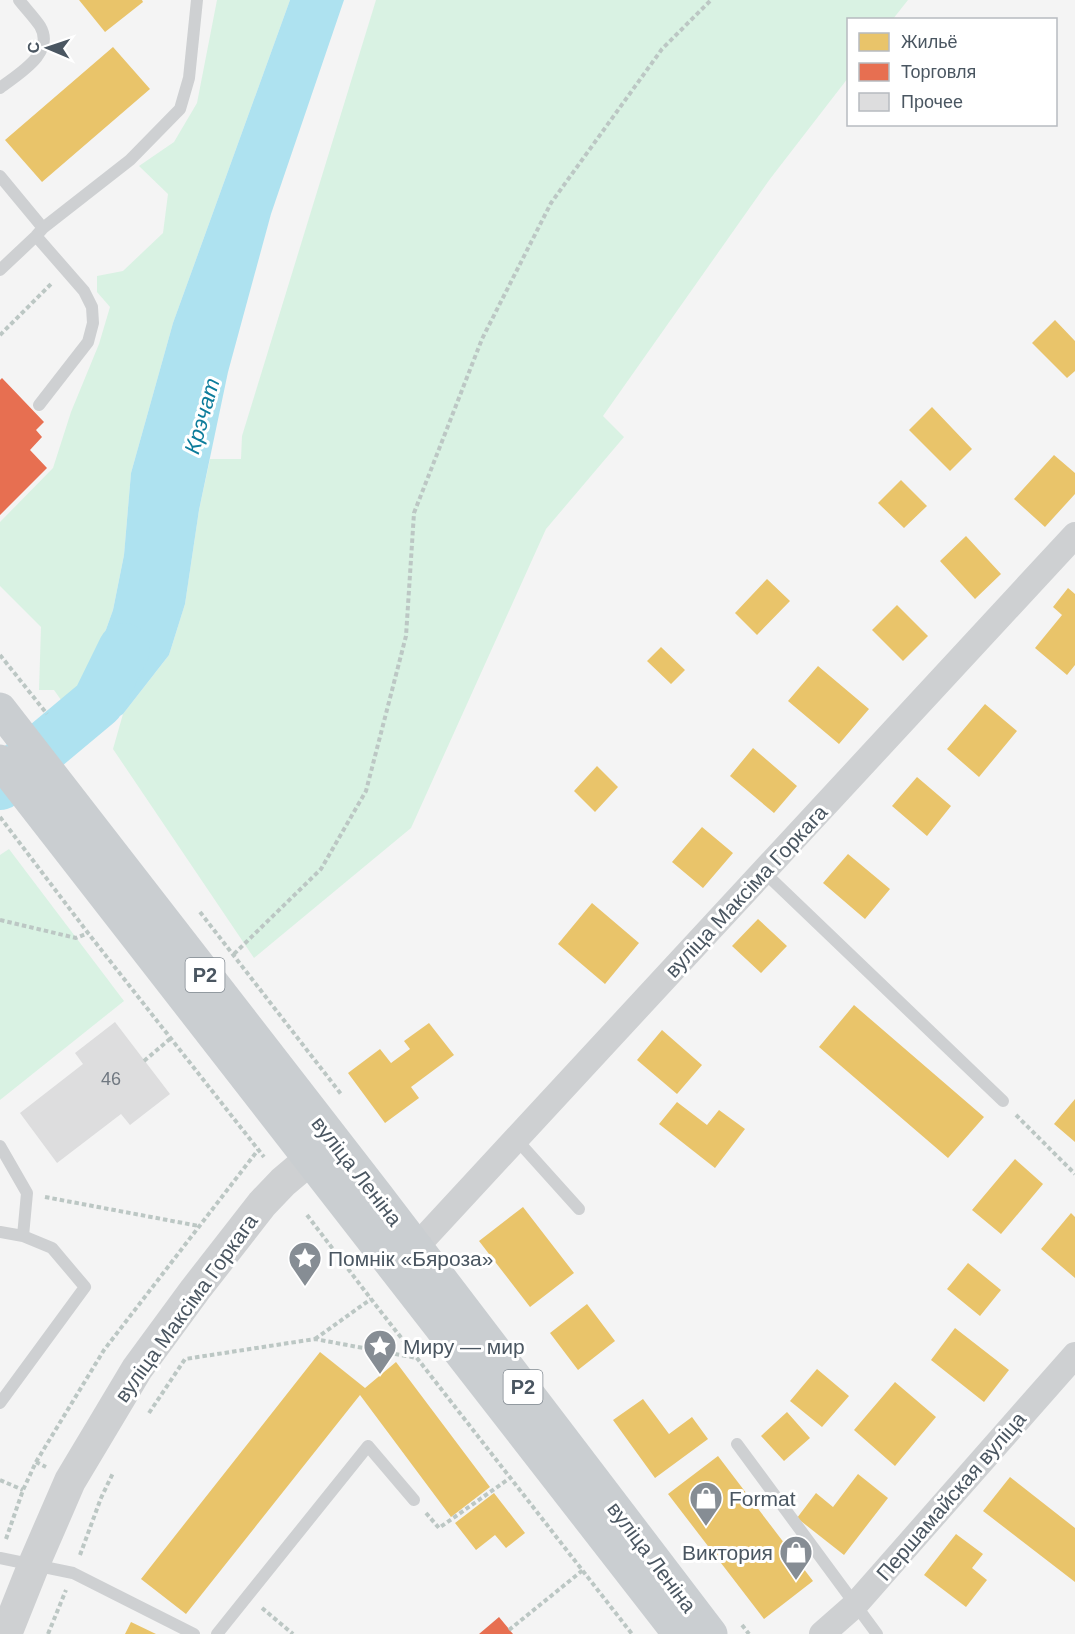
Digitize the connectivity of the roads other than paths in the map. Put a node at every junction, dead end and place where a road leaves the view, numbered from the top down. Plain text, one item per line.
1 (19, 0) edge
2 (197, 0) edge
3 (0, 88) edge
4 (0, 176) edge
5 (39, 232) junction
6 (0, 270) edge
7 (39, 405) dead end
8 (1075, 535) edge
9 (1, 711) edge
10 (0, 761) edge
11 (64, 819) junction
12 (764, 872) junction
13 (1003, 1101) road end
14 (516, 1139) junction
15 (0, 1146) edge
16 (321, 1150) junction
17 (579, 1209) dead end
18 (0, 1232) edge
19 (23, 1236) junction
20 (404, 1256) junction
21 (1075, 1355) edge
22 (0, 1403) edge
23 (737, 1444) dead end
24 (414, 1500) dead end
25 (0, 1558) edge
26 (34, 1564) junction
27 (855, 1605) junction
28 (6, 1634) edge
29 (194, 1634) edge
30 (217, 1634) edge
31 (679, 1634) edge
32 (711, 1634) edge
33 (822, 1634) edge
34 (877, 1634) edge

1 - 3 lane
2 - 5 lane
4 - 5 lane
5 - 6 lane
5 - 7 lane
8 - 12 street, вуліца Максіма Горкага
9 - 11 main road, вуліца Леніна / Р2
10 - 11 main road, вуліца Леніна / Р2
11 - 16 main road, вуліца Леніна / Р2
12 - 13 lane
12 - 14 street, вуліца Максіма Горкага
14 - 17 lane
14 - 20 street, вуліца Максіма Горкага
15 - 19 lane
16 - 20 main road, вуліца Леніна / Р2
16 - 26 street, вуліца Максіма Горкага
18 - 19 lane
19 - 22 lane
20 - 31 main road, вуліца Леніна / Р2
20 - 32 main road, вуліца Леніна / Р2
21 - 27 street, Першамайская вуліца
23 - 27 lane
24 - 30 lane
25 - 26 lane
26 - 28 street, вуліца Максіма Горкага
26 - 29 lane
27 - 33 street, Першамайская вуліца
27 - 34 lane

